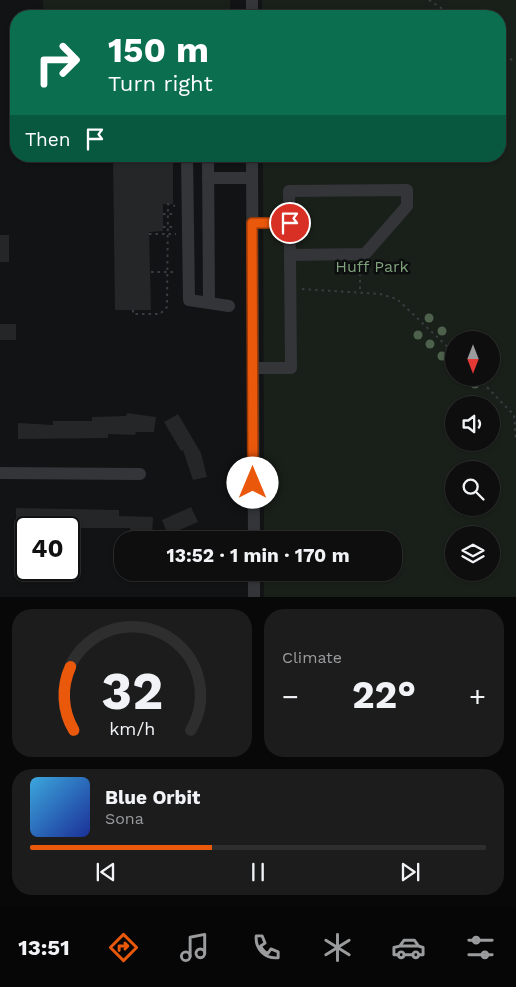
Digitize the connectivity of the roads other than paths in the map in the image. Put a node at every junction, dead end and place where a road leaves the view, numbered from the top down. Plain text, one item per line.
1 (188, 162) edge
2 (208, 162) edge
3 (252, 162) edge
4 (208, 178) junction
5 (252, 178) junction
6 (252, 223) junction
7 (290, 223) junction
8 (290, 255) junction
9 (209, 303) junction
10 (229, 306) dead end
11 (253, 368) junction
12 (0, 473) edge
13 (140, 474) dead end
14 (254, 531) edge
15 (254, 581) edge
16 (254, 597) edge

1 - 9 street
2 - 4 street
3 - 5 street
4 - 5 street
4 - 9 street
5 - 6 street
6 - 7 street
6 - 11 street
7 - 8 street
7 - 8 street
8 - 11 street
9 - 10 street
11 - 14 street
12 - 13 street
15 - 16 street

